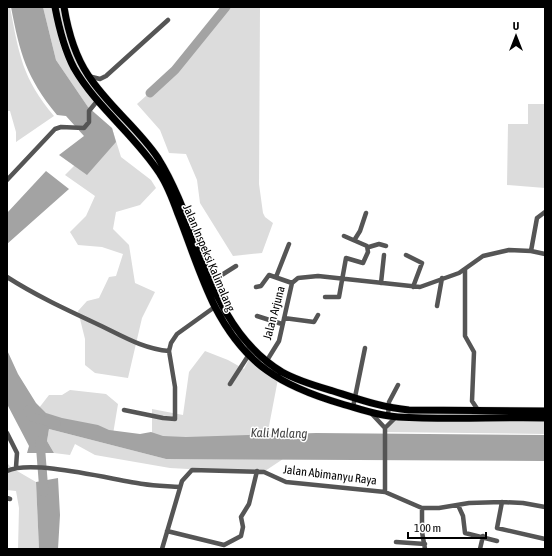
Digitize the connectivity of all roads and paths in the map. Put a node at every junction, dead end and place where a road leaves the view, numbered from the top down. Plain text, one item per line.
1 (55, 7) edge
2 (64, 7) edge
3 (66, 18) junction
4 (57, 20) junction
5 (168, 20) dead end
6 (72, 43) junction
7 (64, 45) junction
8 (88, 76) junction
9 (102, 101) junction
10 (7, 180) edge
11 (545, 212) edge
12 (366, 213) dead end
13 (344, 236) dead end
14 (355, 239) junction
15 (289, 244) dead end
16 (386, 246) dead end
17 (369, 247) junction
18 (531, 250) junction
19 (545, 254) edge
20 (384, 255) dead end
21 (406, 255) dead end
22 (236, 266) dead end
23 (464, 270) junction
24 (276, 277) junction
25 (7, 278) edge
26 (342, 278) junction
27 (442, 278) junction
28 (292, 283) junction
29 (381, 283) junction
30 (209, 284) junction
31 (256, 287) dead end
32 (413, 287) junction
33 (325, 297) dead end
34 (218, 305) junction
35 (437, 306) dead end
36 (318, 315) dead end
37 (257, 316) dead end
38 (284, 318) junction
39 (282, 324) junction
40 (365, 348) dead end
41 (169, 352) junction
42 (248, 356) junction
43 (267, 361) junction
44 (262, 368) junction
45 (230, 384) dead end
46 (309, 384) junction
47 (398, 385) dead end
48 (306, 392) junction
49 (355, 398) junction
50 (353, 407) junction
51 (388, 407) junction
52 (124, 410) dead end
53 (478, 410) junction
54 (545, 411) edge
55 (370, 412) junction
56 (491, 414) junction
57 (388, 416) junction
58 (396, 417) junction
59 (545, 418) edge
60 (385, 430) junction
61 (7, 433) edge
62 (19, 467) junction
63 (7, 471) edge
64 (257, 471) junction
65 (180, 487) junction
66 (385, 492) junction
67 (502, 502) junction
68 (458, 505) junction
69 (545, 507) edge
70 (422, 508) junction
71 (167, 531) junction
72 (483, 536) junction
73 (545, 539) edge
74 (497, 541) dead end
75 (396, 542) dead end
76 (425, 546) edge
77 (162, 549) edge
78 (480, 549) edge

1 - 4 main road, Jalan Inspeksi Kalimalang
2 - 3 main road, Jalan Inspeksi Kalimalang
3 - 4 main road
3 - 6 main road, Jalan Inspeksi Kalimalang
4 - 7 main road, Jalan Inspeksi Kalimalang
5 - 8 street
6 - 7 main road
6 - 8 main road, Jalan Inspeksi Kalimalang
7 - 9 main road, Jalan Inspeksi Kalimalang
8 - 9 main road, Jalan Inspeksi Kalimalang
9 - 10 street
9 - 30 main road, Jalan Inspeksi Kalimalang
9 - 30 main road, Jalan Inspeksi Kalimalang
11 - 18 street
12 - 14 street
13 - 14 street
14 - 17 street
15 - 24 street
16 - 17 street
17 - 26 street
18 - 19 street
18 - 23 street
20 - 29 street
21 - 32 street
22 - 30 street
23 - 27 street
23 - 53 street
24 - 28 street
24 - 31 street
25 - 41 street
26 - 28 street
26 - 29 street
26 - 33 street
27 - 32 street
27 - 35 street
28 - 38 street, Jalan Arjuna
29 - 32 street
30 - 34 main road, Jalan Inspeksi Kalimalang
34 - 41 street
34 - 42 main road, Jalan Inspeksi Kalimalang
34 - 43 main road, Jalan Inspeksi Kalimalang
36 - 38 street
37 - 39 street
38 - 39 street, Jalan Arjuna
39 - 43 street, Jalan Arjuna
40 - 49 street
41 - 52 street
42 - 44 main road, Jalan Inspeksi Kalimalang
42 - 45 street
43 - 44 street, Jalan Arjuna
43 - 46 main road, Jalan Inspeksi Kalimalang
44 - 48 main road, Jalan Inspeksi Kalimalang
46 - 48 main road
46 - 49 main road, Jalan Inspeksi Kalimalang
47 - 51 street
48 - 50 main road, Jalan Inspeksi Kalimalang
49 - 50 street
49 - 51 main road, Jalan Inspeksi Kalimalang
50 - 55 main road, Jalan Inspeksi Kalimalang
51 - 53 main road, Jalan Inspeksi Kalimalang
51 - 57 street
53 - 56 main road, Jalan Inspeksi Kalimalang
54 - 56 main road, Jalan Inspeksi Kalimalang
55 - 57 main road, Jalan Inspeksi Kalimalang
55 - 60 street
56 - 58 main road, Jalan Inspeksi Kalimalang
56 - 59 main road, Jalan Inspeksi Kalimalang
57 - 58 main road, Jalan Inspeksi Kalimalang
58 - 60 street
60 - 66 street
61 - 62 street
62 - 63 street
62 - 65 street
64 - 65 street, Jalan Abimanyu Raya
64 - 66 street, Jalan Abimanyu Raya
64 - 71 street
65 - 71 street, Jalan Abimanyu Raya
66 - 70 street, Jalan Abimanyu Raya
67 - 68 street
67 - 69 street
67 - 73 street
68 - 70 street
68 - 72 street
70 - 76 street
71 - 77 street, Jalan Abimanyu Raya
72 - 74 street
72 - 78 street
75 - 76 street

